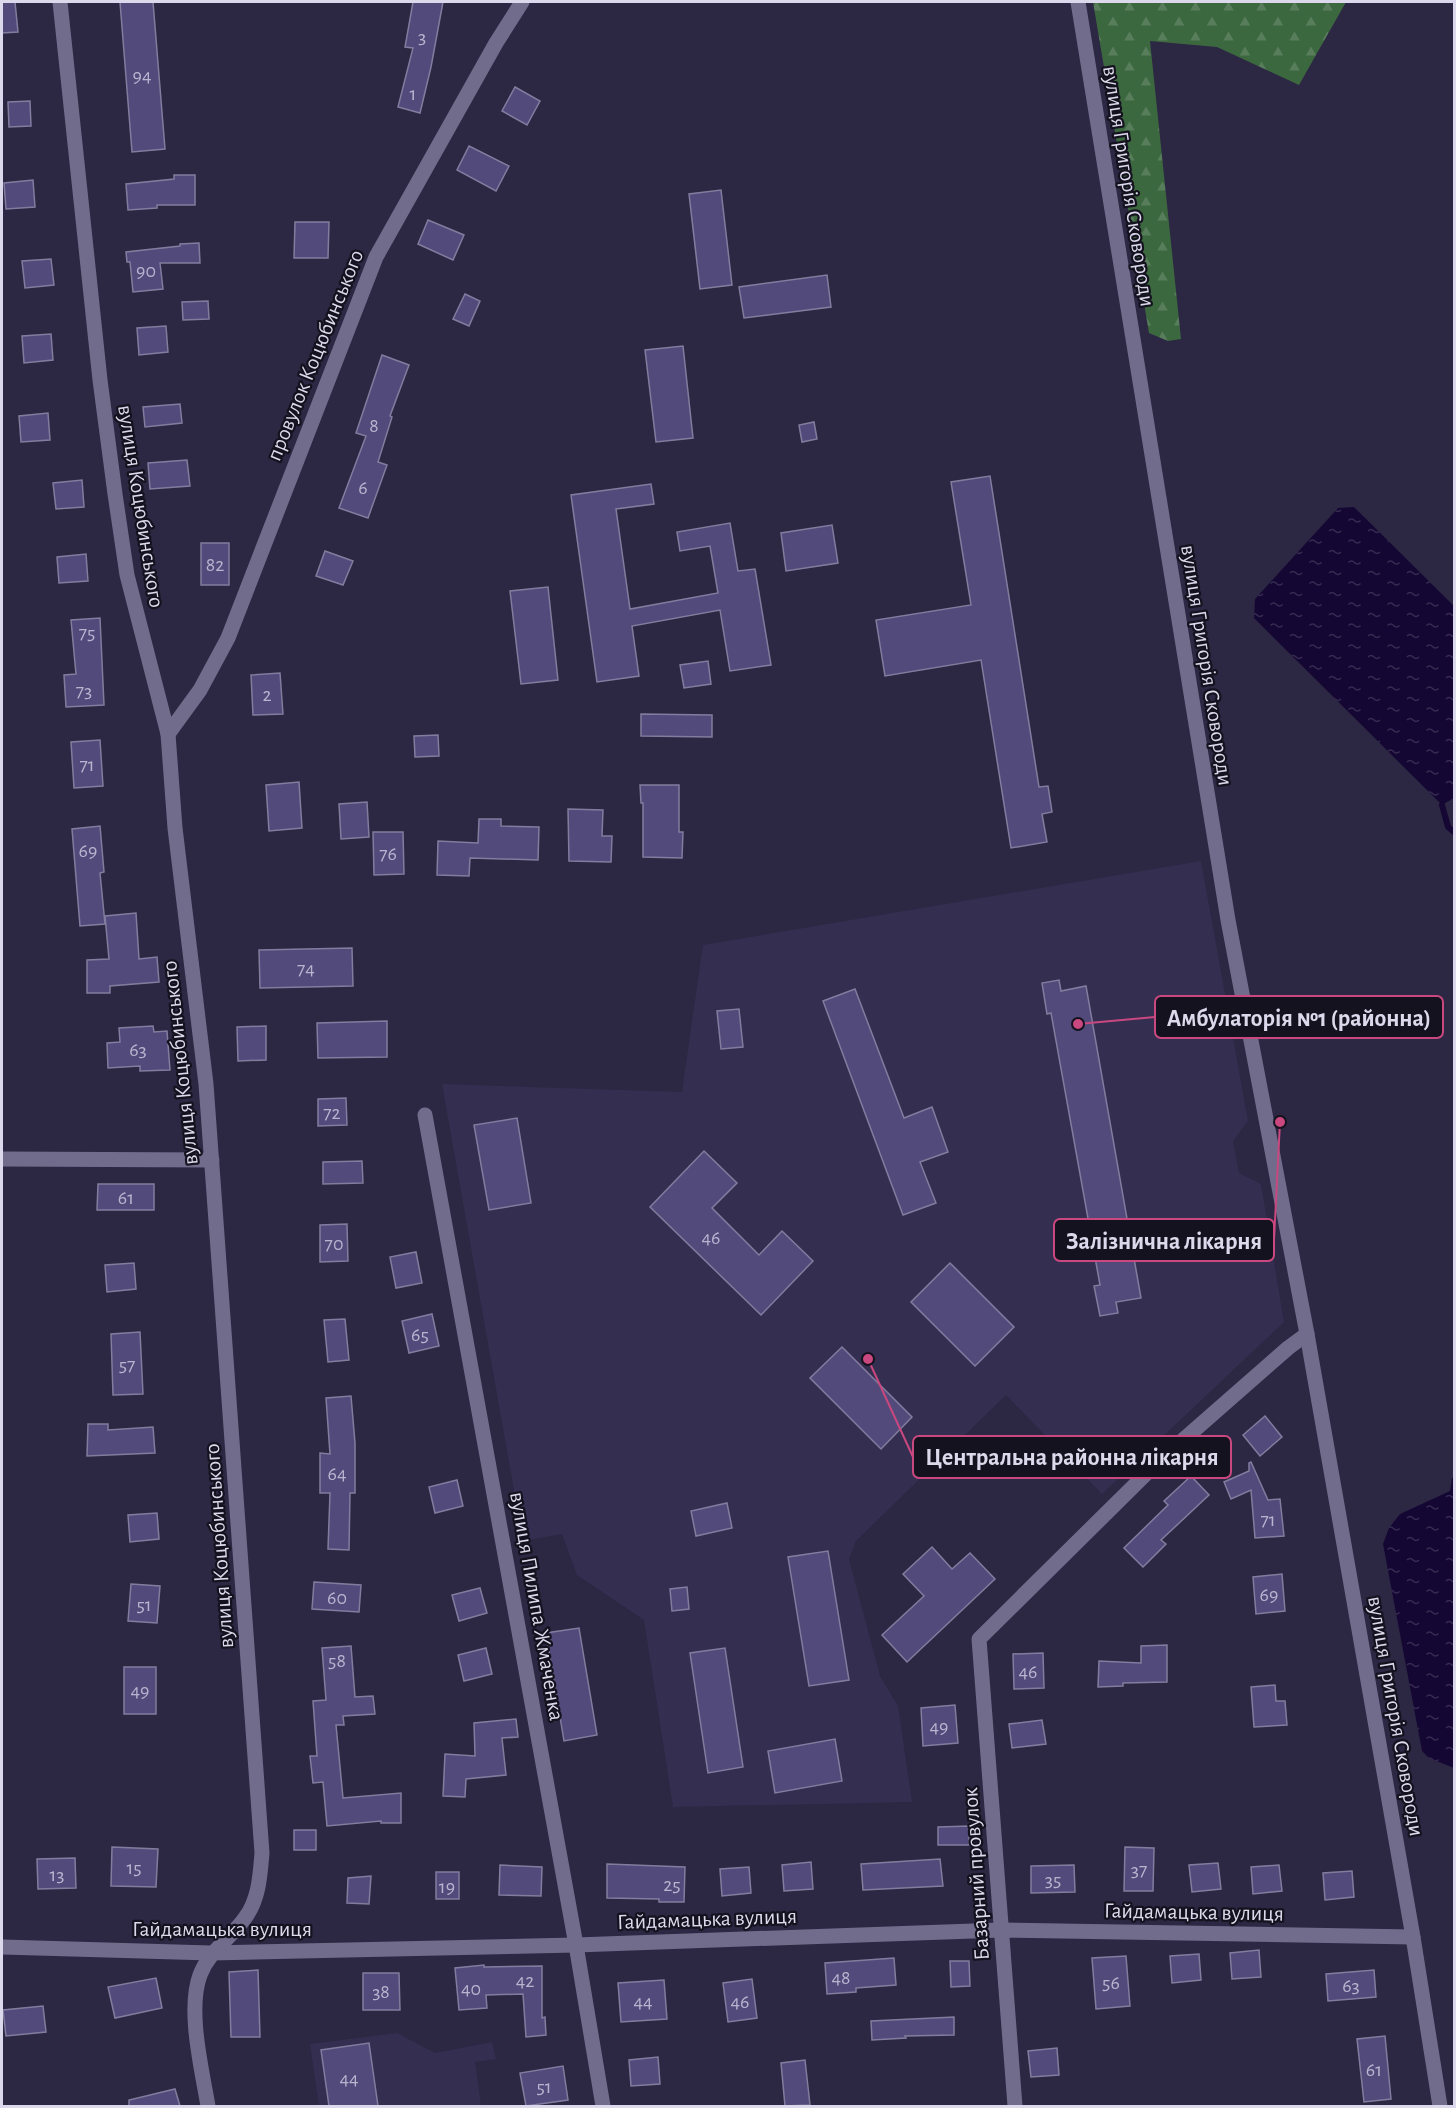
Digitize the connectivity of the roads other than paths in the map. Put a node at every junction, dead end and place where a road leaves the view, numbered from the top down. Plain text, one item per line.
1 (60, 2) edge
2 (522, 2) edge
3 (1078, 2) edge
4 (168, 734) junction
5 (425, 1114) dead end
6 (2, 1159) edge
7 (212, 1160) junction
8 (1307, 1334) junction
9 (1001, 1930) junction
10 (1413, 1937) junction
11 (576, 1945) junction
12 (2, 1947) edge
13 (211, 1953) junction
14 (208, 2106) edge
15 (603, 2106) edge
16 (1015, 2106) edge
17 (1440, 2106) edge

1 - 4 street, вулиця Коцюбинського
2 - 4 street, провулок Коцюбинського
3 - 8 street, вулиця Григорія Сковороди
4 - 7 street, вулиця Коцюбинського
5 - 11 street, вулиця Пилипа Жмаченка
6 - 7 street
7 - 13 street, вулиця Коцюбинського
8 - 9 street, Базарний провулок
8 - 10 street, вулиця Григорія Сковороди
9 - 10 street, Гайдамацька вулиця
9 - 11 street, Гайдамацька вулиця
9 - 16 street, Базарний провулок
10 - 17 street, вулиця Григорія Сковороди
11 - 13 street, Гайдамацька вулиця
11 - 15 street, вулиця Пилипа Жмаченка
12 - 13 street, Гайдамацька вулиця
13 - 14 street, вулиця Коцюбинського

